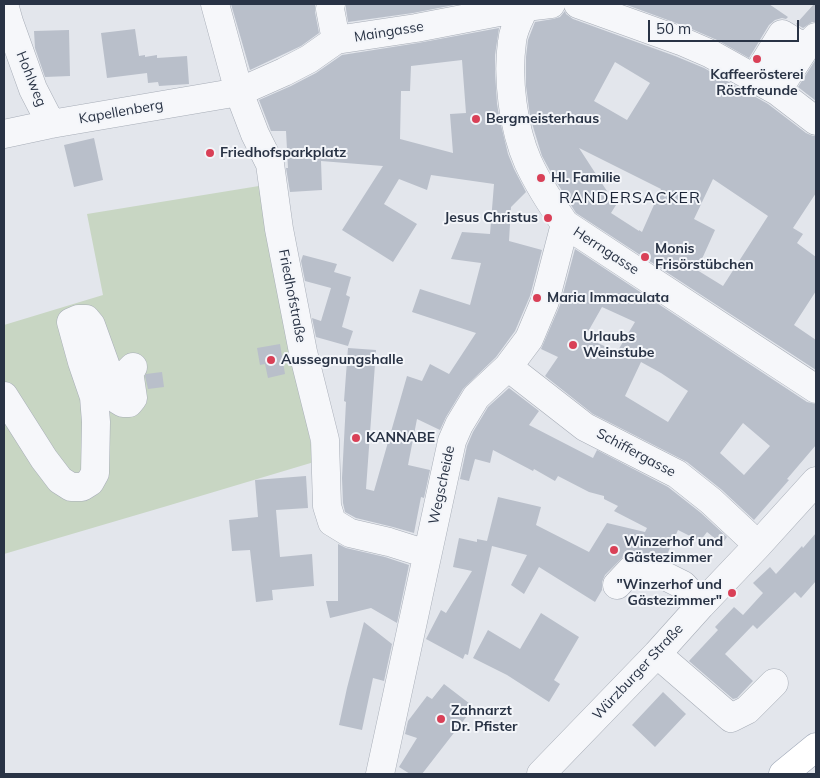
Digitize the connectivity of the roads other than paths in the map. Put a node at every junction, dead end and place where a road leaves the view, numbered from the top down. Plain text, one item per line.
1 (4, 4) edge
2 (215, 4) edge
3 (331, 4) edge
4 (578, 4) edge
5 (534, 5) edge
6 (336, 40) junction
7 (811, 42) edge
8 (766, 84) junction
9 (239, 92) junction
10 (816, 121) edge
11 (51, 124) junction
12 (4, 134) edge
13 (565, 224) junction
14 (132, 367) dead end
15 (508, 367) junction
16 (816, 389) edge
17 (4, 396) edge
18 (816, 481) edge
19 (758, 545) junction
20 (427, 554) junction
21 (617, 585) dead end
22 (701, 605) junction
23 (657, 654) junction
24 (774, 683) dead end
25 (816, 747) edge
26 (380, 774) edge
27 (541, 774) edge
28 (783, 774) edge

1 - 11 street, Hohlweg
2 - 9 street, Friedhofstraße
3 - 6 street
4 - 8 street
5 - 6 street, Maingasse
5 - 13 street, Herrngasse
6 - 9 street, Maingasse
7 - 8 street
8 - 10 street
9 - 11 street, Kapellenberg
9 - 20 street, Friedhofstraße
11 - 12 street, Kapellenberg
13 - 15 street, Wegscheide
13 - 16 street, Herrngasse
14 - 17 street
15 - 19 street, Schiffergasse
15 - 20 street, Wegscheide
18 - 19 street, Würzburger Straße
19 - 22 street, Würzburger Straße
20 - 26 street, Wegscheide
21 - 22 street
22 - 23 street, Würzburger Straße
23 - 24 street
23 - 27 street, Würzburger Straße
25 - 28 main road

